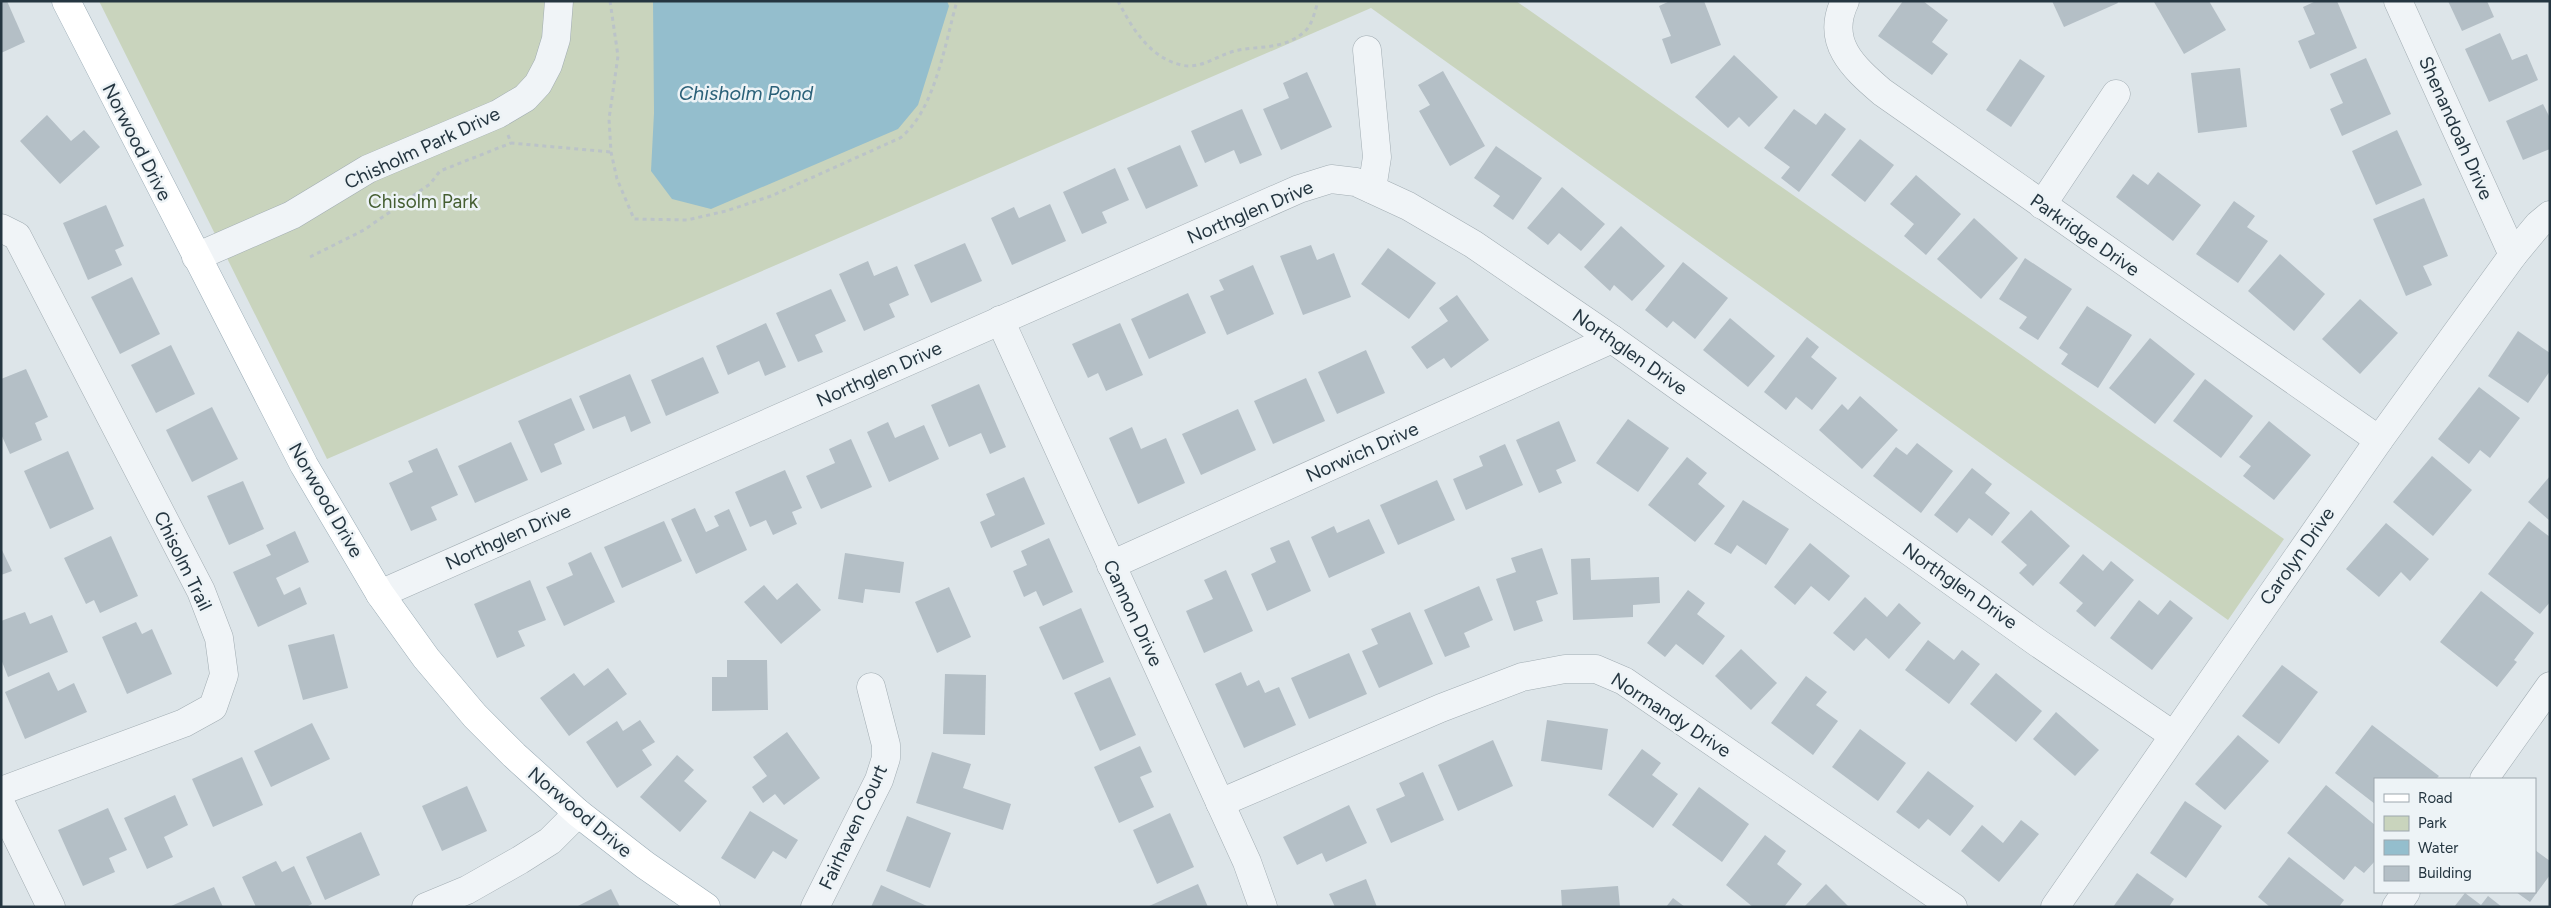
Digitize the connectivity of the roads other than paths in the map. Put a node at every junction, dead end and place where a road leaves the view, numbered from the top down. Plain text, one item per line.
1 (66, 1) edge
2 (559, 1) edge
3 (1845, 1) edge
4 (2398, 1) edge
5 (1368, 50) dead end
6 (2116, 94) dead end
7 (1372, 190) junction
8 (2042, 205) junction
9 (2550, 215) edge
10 (1, 228) edge
11 (2513, 255) junction
12 (196, 257) junction
13 (1000, 320) junction
14 (1612, 339) junction
15 (2379, 440) junction
16 (1111, 565) junction
17 (380, 594) junction
18 (2550, 686) edge
19 (871, 687) dead end
20 (2173, 735) junction
21 (2485, 778) edge
22 (1, 791) edge
23 (1220, 803) junction
24 (1, 804) edge
25 (578, 813) junction
26 (2405, 893) edge
27 (50, 907) edge
28 (426, 907) edge
29 (706, 907) edge
30 (815, 907) edge
31 (1263, 907) edge
32 (1953, 907) edge
33 (2055, 907) edge
34 (2396, 907) edge

1 - 12 main road, Norwood Drive
2 - 12 street, Chisholm Park Drive
3 - 8 street, Parkridge Drive
4 - 11 street, Shenandoah Drive
5 - 7 street
6 - 8 street
7 - 13 street, Northglen Drive
7 - 14 street, Northglen Drive
8 - 15 street, Parkridge Drive
9 - 11 street, Carolyn Drive
10 - 22 street, Chisolm Trail
11 - 15 street, Carolyn Drive
12 - 17 main road, Norwood Drive
13 - 16 street, Cannon Drive
13 - 17 street, Northglen Drive
14 - 16 street, Norwich Drive
14 - 20 street, Northglen Drive
15 - 20 street, Carolyn Drive
16 - 23 street, Cannon Drive
17 - 25 main road, Norwood Drive
18 - 21 street
19 - 30 street, Fairhaven Court
20 - 33 street, Carolyn Drive
23 - 31 street, Cannon Drive
23 - 32 street, Normandy Drive
24 - 27 street
25 - 28 street
25 - 29 main road, Norwood Drive
26 - 34 street

